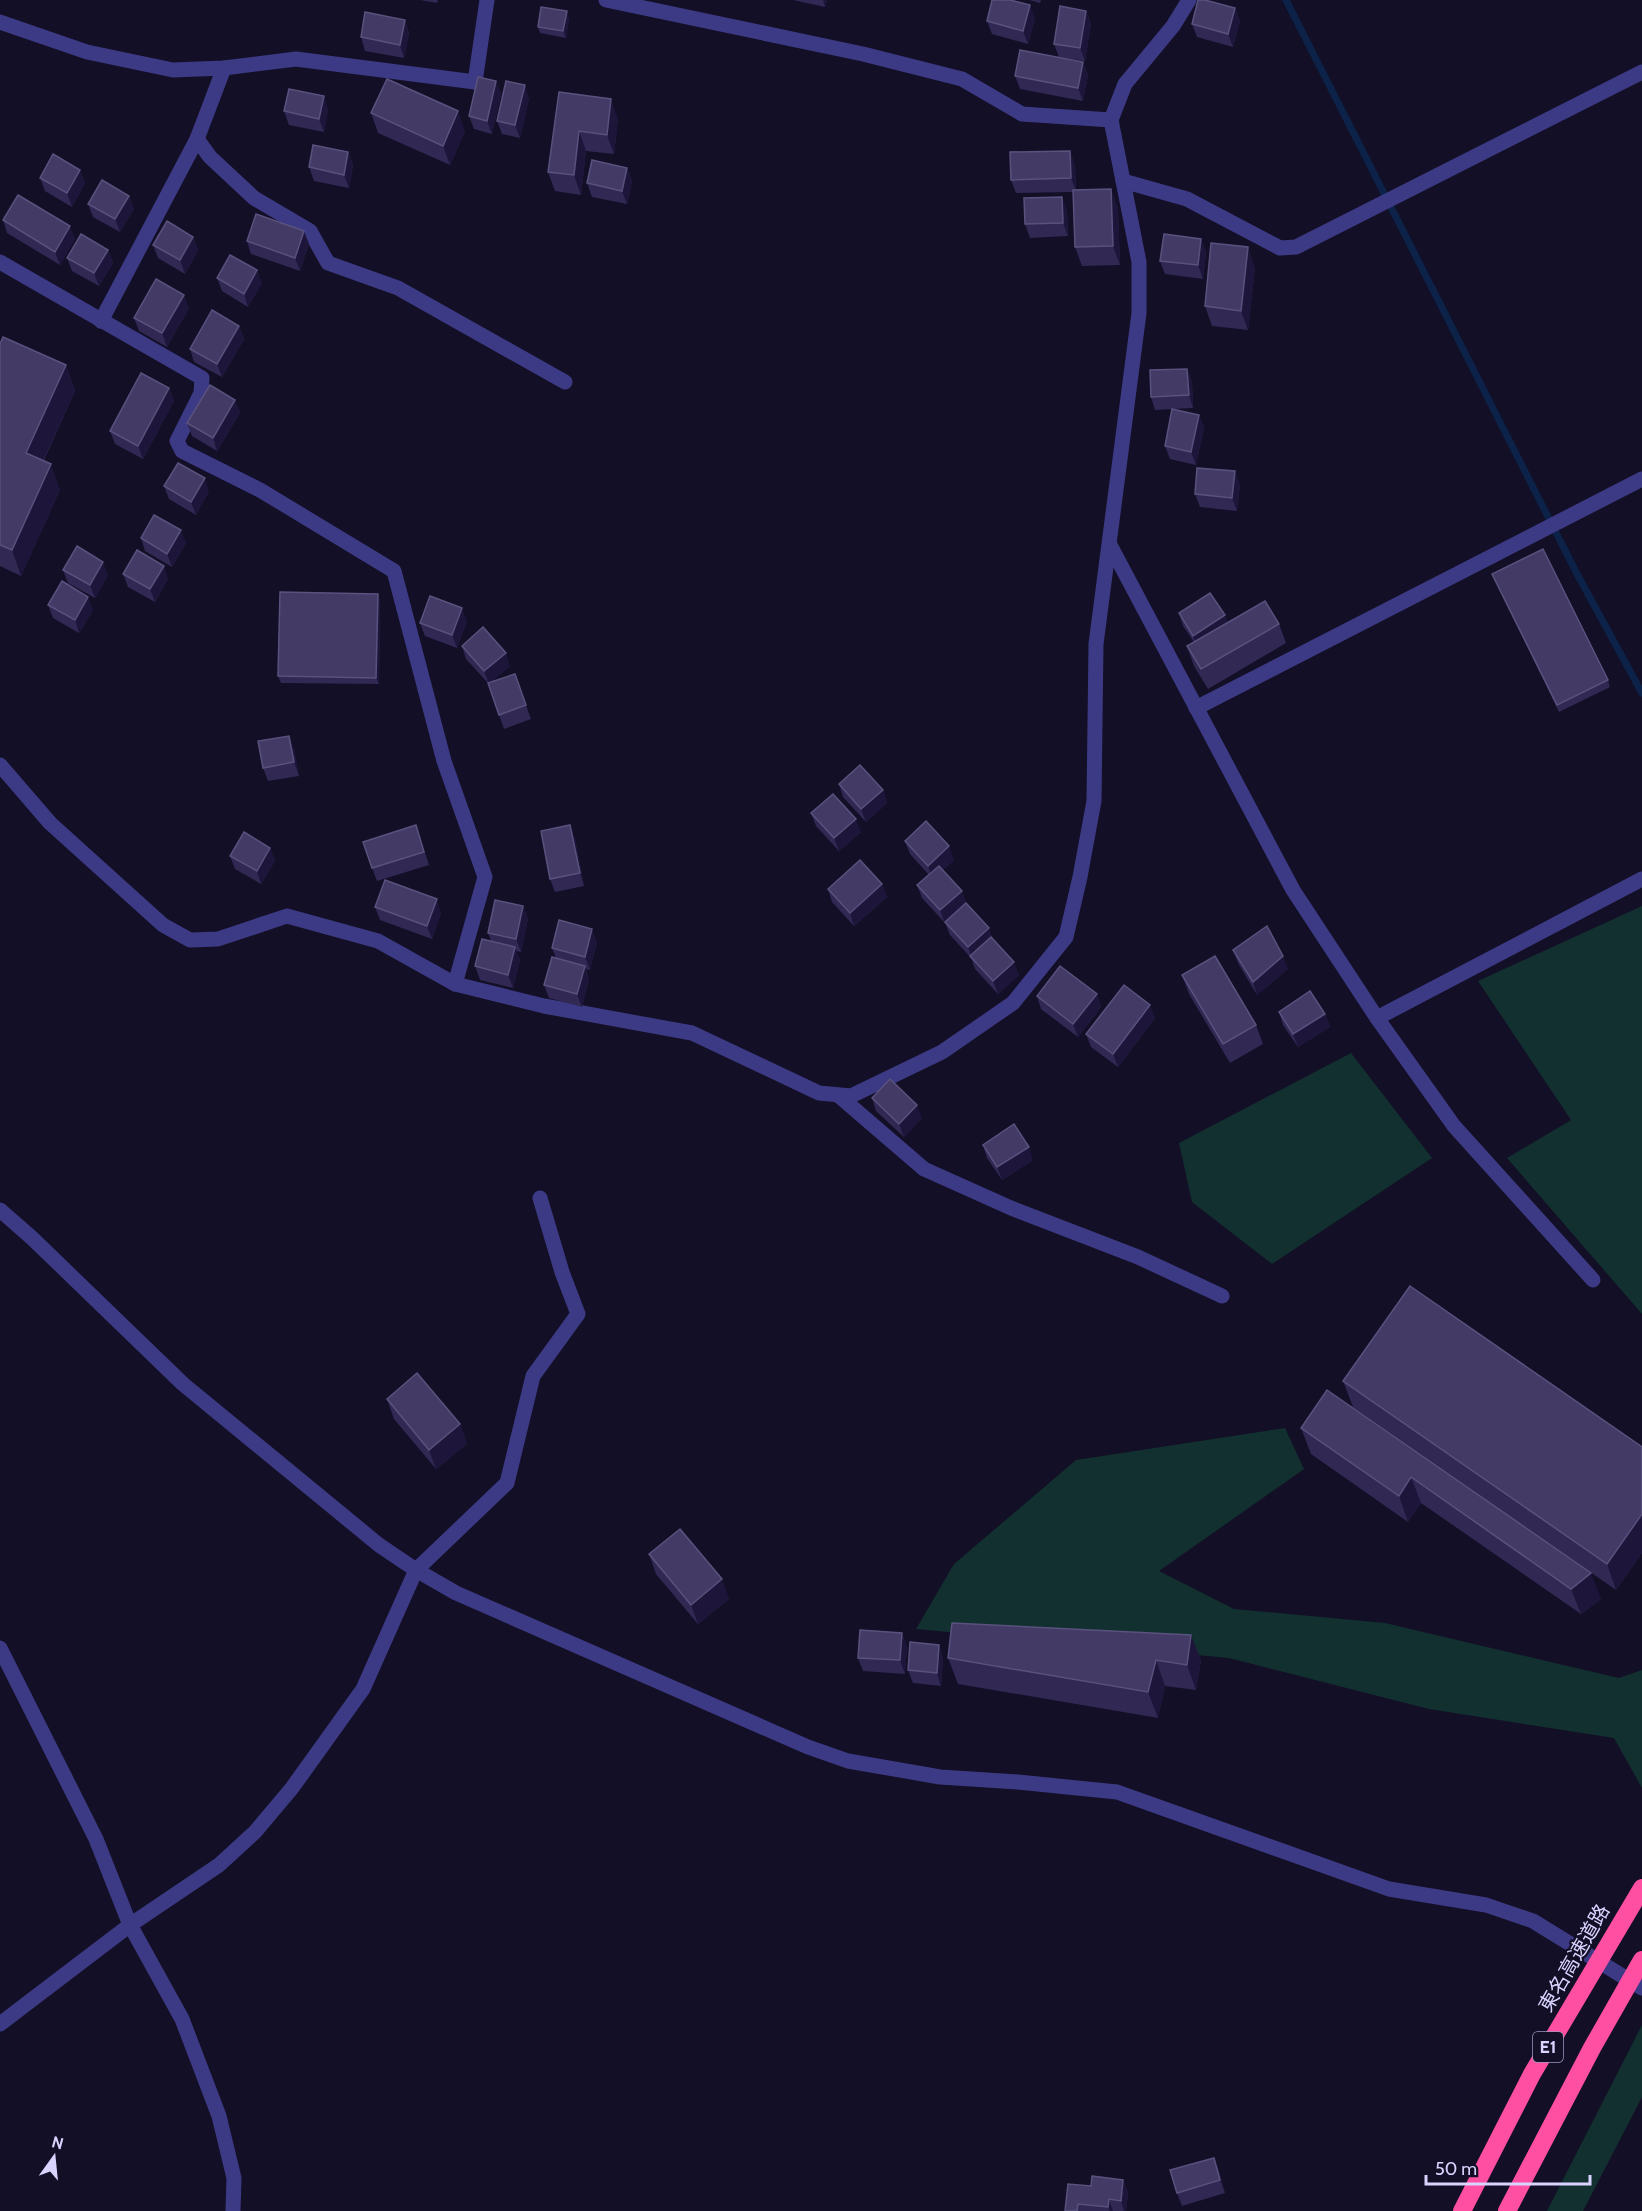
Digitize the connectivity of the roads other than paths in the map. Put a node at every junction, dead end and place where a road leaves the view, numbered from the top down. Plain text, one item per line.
1 (487, 0) edge
2 (606, 0) edge
3 (1189, 0) edge
4 (662, 6) edge
5 (0, 22) edge
6 (224, 68) junction
7 (1642, 72) edge
8 (1111, 120) junction
9 (197, 139) junction
10 (1123, 182) junction
11 (0, 262) edge
12 (101, 321) junction
13 (565, 382) dead end
14 (1642, 478) edge
15 (1110, 545) junction
16 (1196, 708) junction
17 (0, 765) edge
18 (1642, 879) edge
19 (455, 984) junction
20 (1377, 1018) junction
21 (838, 1095) junction
22 (540, 1198) dead end
23 (0, 1210) edge
24 (1593, 1280) dead end
25 (1222, 1296) dead end
26 (416, 1570) junction
27 (0, 1648) edge
28 (1642, 1888) edge
29 (130, 1925) junction
30 (1642, 1960) edge
31 (1642, 1988) edge
32 (0, 2024) edge
33 (233, 2211) edge
34 (1462, 2211) edge
35 (1507, 2211) edge

1 - 6 street
2 - 4 street
3 - 8 street
4 - 8 street
5 - 6 street
6 - 9 street
7 - 10 street
8 - 10 street
9 - 12 street
9 - 13 street
10 - 15 street
11 - 12 street
12 - 19 street
14 - 16 street
15 - 16 street
15 - 21 street
16 - 20 street
17 - 19 street
18 - 20 street
19 - 21 street
20 - 24 street
21 - 25 street
22 - 26 street
23 - 26 street
26 - 29 street
26 - 31 street
27 - 29 street
28 - 34 highway, 東名高速道路 / E1
29 - 32 street
29 - 33 street
30 - 35 highway, E1

